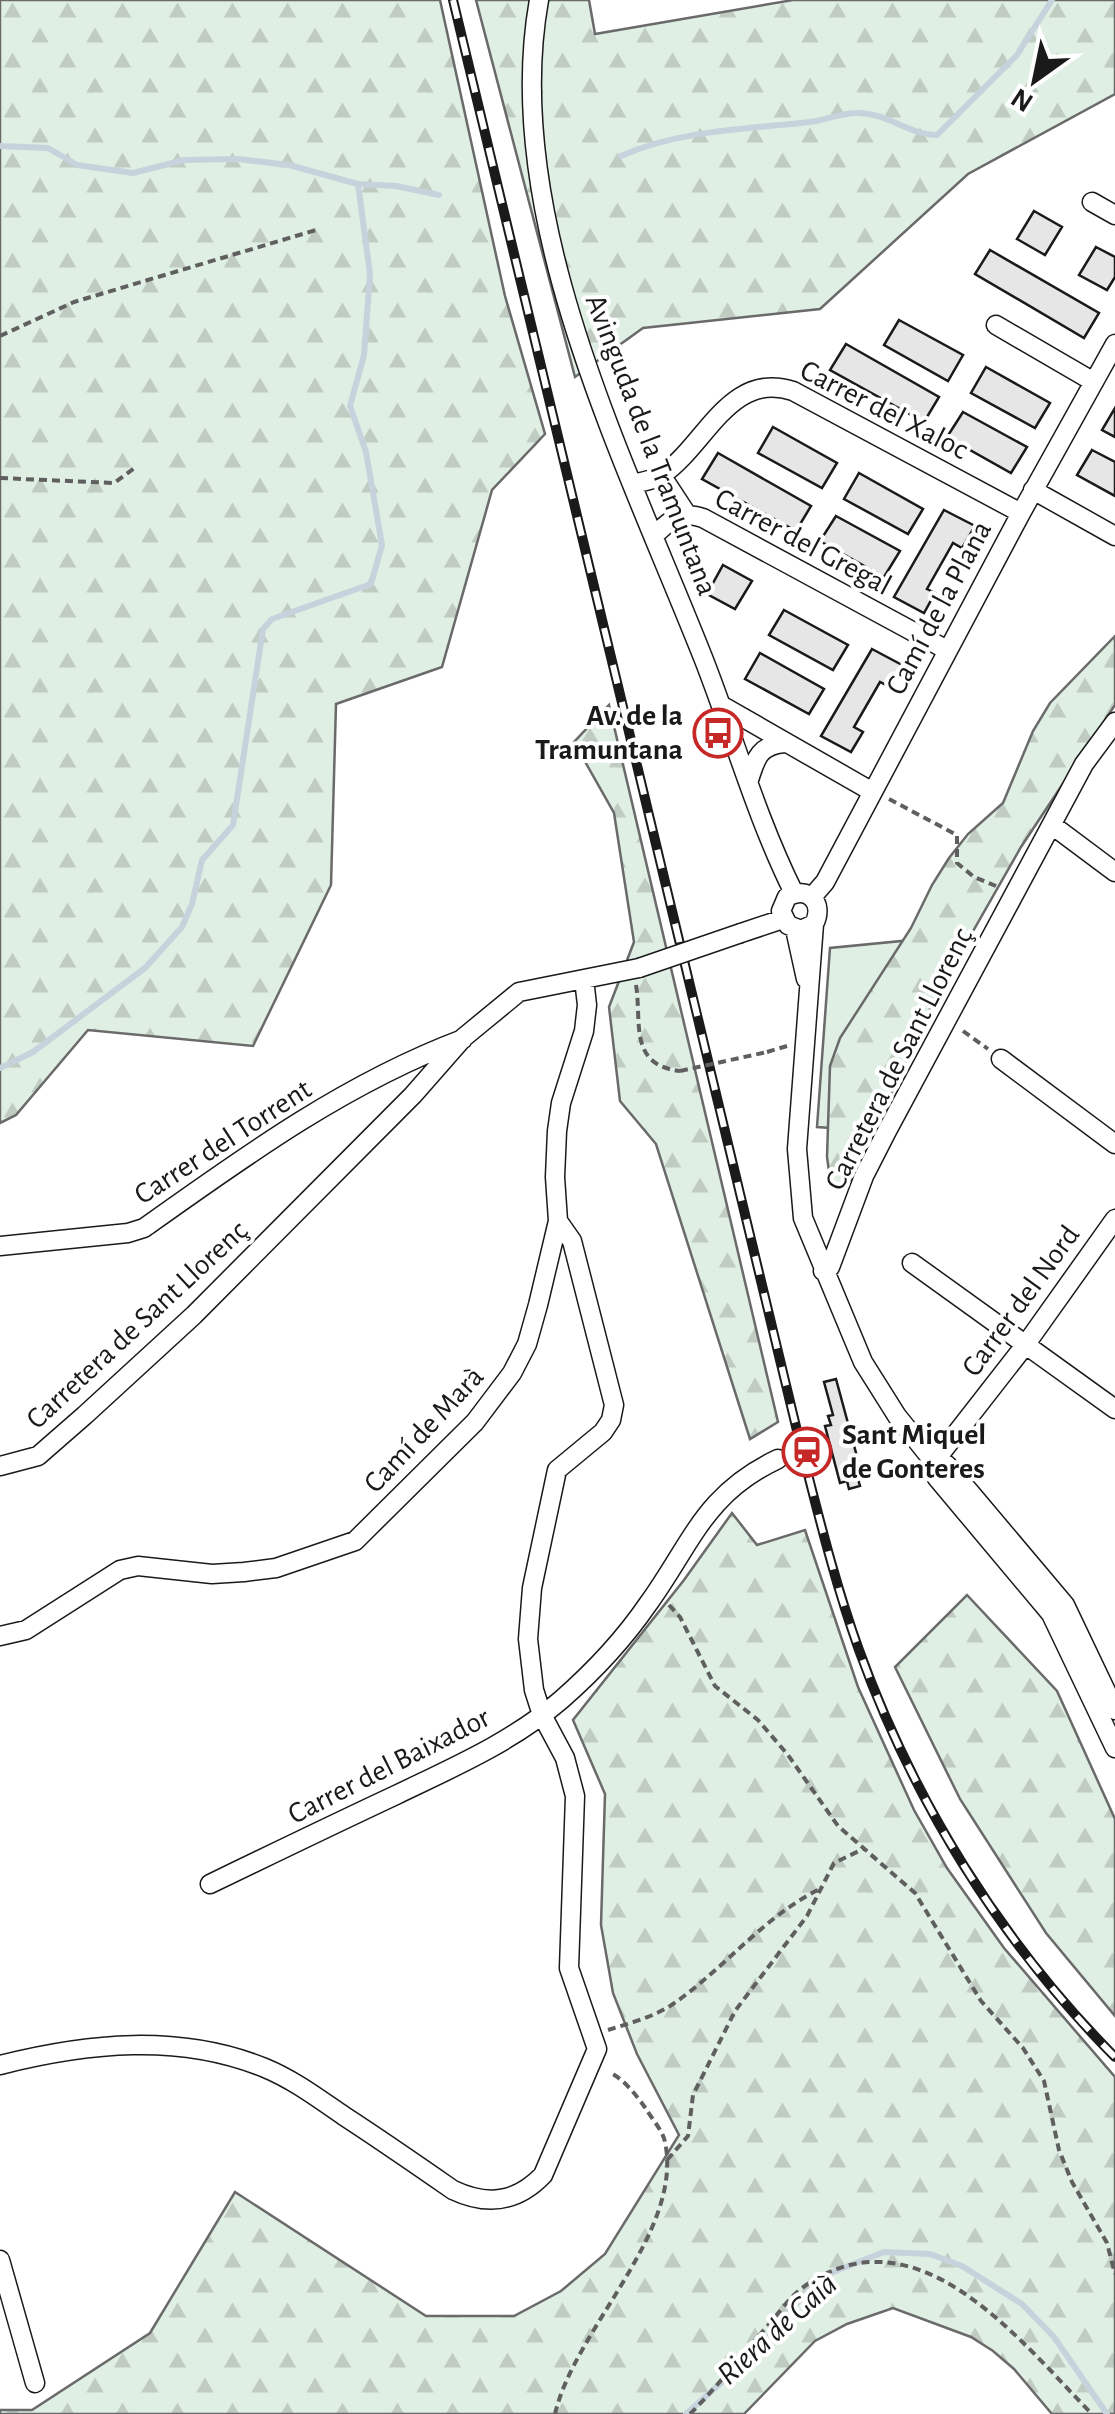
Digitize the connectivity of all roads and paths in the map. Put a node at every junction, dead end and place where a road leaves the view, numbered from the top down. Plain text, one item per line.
1 (539, 0) edge
2 (1092, 202) dead end
3 (1115, 216) edge
4 (316, 230) dead end
5 (996, 325) dead end
6 (0, 336) edge
7 (1114, 348) edge
8 (1094, 382) junction
9 (136, 467) dead end
10 (661, 475) junction
11 (0, 478) edge
12 (632, 484) junction
13 (1034, 490) junction
14 (686, 513) junction
15 (1021, 513) junction
16 (653, 536) junction
17 (1115, 536) edge
18 (947, 650) junction
19 (721, 705) junction
20 (1115, 722) edge
21 (785, 742) junction
22 (749, 780) junction
23 (871, 791) junction
24 (1052, 826) junction
25 (1115, 872) edge
26 (995, 886) dead end
27 (804, 895) junction
28 (797, 924) junction
29 (635, 969) junction
30 (584, 980) junction
31 (948, 1019) junction
32 (463, 1038) junction
33 (767, 1052) dead end
34 (1001, 1059) joint
35 (1115, 1144) edge
36 (1115, 1219) edge
37 (558, 1221) junction
38 (0, 1246) edge
39 (912, 1263) dead end
40 (823, 1272) junction
41 (1026, 1344) junction
42 (1115, 1410) edge
43 (778, 1459) dead end
44 (934, 1462) junction
45 (0, 1466) edge
46 (654, 1596) junction
47 (0, 1636) edge
48 (1115, 1710) edge
49 (542, 1715) junction
50 (1115, 1748) edge
51 (863, 1849) junction
52 (210, 1884) dead end
53 (821, 1889) junction
54 (594, 2035) junction
55 (593, 2064) junction
56 (0, 2065) edge
57 (666, 2160) junction
58 (0, 2260) edge
59 (1115, 2274) edge
60 (35, 2383) dead end
61 (556, 2414) edge
62 (690, 2414) edge
63 (1092, 2414) edge

1 - 12 street, Avinguda de la Tramuntana
2 - 3 street
4 - 6 path
5 - 8 street
7 - 8 street, Camí de la Plana
8 - 13 street, Camí de la Plana
9 - 11 path
10 - 12 street, Carrer del Xaloc
10 - 14 street, Carrer del Gregal
10 - 15 street, Carrer del Xaloc
12 - 16 street, Avinguda de la Tramuntana
13 - 15 street, Camí de la Plana
13 - 17 street
14 - 16 street, Carrer del Gregal
14 - 18 street, Carrer del Gregal
15 - 18 street, Camí de la Plana
16 - 19 street, Avinguda de la Tramuntana
18 - 23 street, Camí de la Plana
19 - 21 street
19 - 22 street, Avinguda de la Tramuntana
20 - 24 street, Carretera de Sant Llorenç
21 - 22 street
21 - 23 street
22 - 27 street, Avinguda de la Tramuntana
23 - 26 path
23 - 27 street, Camí de la Plana
24 - 25 street
24 - 31 street, Carretera de Sant Llorenç
27 - 28 street
27 - 28 street, Camí de la Plana
28 - 29 street, Carretera de Sant Llorenç, bridge
28 - 40 street, Carretera de Sant Llorenç
29 - 30 street, Carretera de Sant Llorenç
29 - 33 path, bridge
30 - 32 street, Carretera de Sant Llorenç
30 - 37 street, Camí de Marà
31 - 34 path
31 - 40 street, Carretera de Sant Llorenç
32 - 38 street, Carrer del Torrent
32 - 45 street, Carretera de Sant Llorenç
34 - 35 street
36 - 41 street, Carrer del Nord
37 - 47 street, Camí de Marà
37 - 49 street
39 - 41 street
40 - 44 street
41 - 42 street
41 - 44 street, Carrer del Nord
43 - 46 street, Carrer del Baixador
44 - 48 street
44 - 50 street
46 - 49 street, Carrer del Baixador
46 - 51 path
49 - 52 street, Carrer del Baixador
49 - 54 street
51 - 53 path
51 - 59 path
53 - 54 path
53 - 57 path
54 - 55 street
55 - 56 street
55 - 57 path
57 - 61 path
58 - 60 street
62 - 63 path

